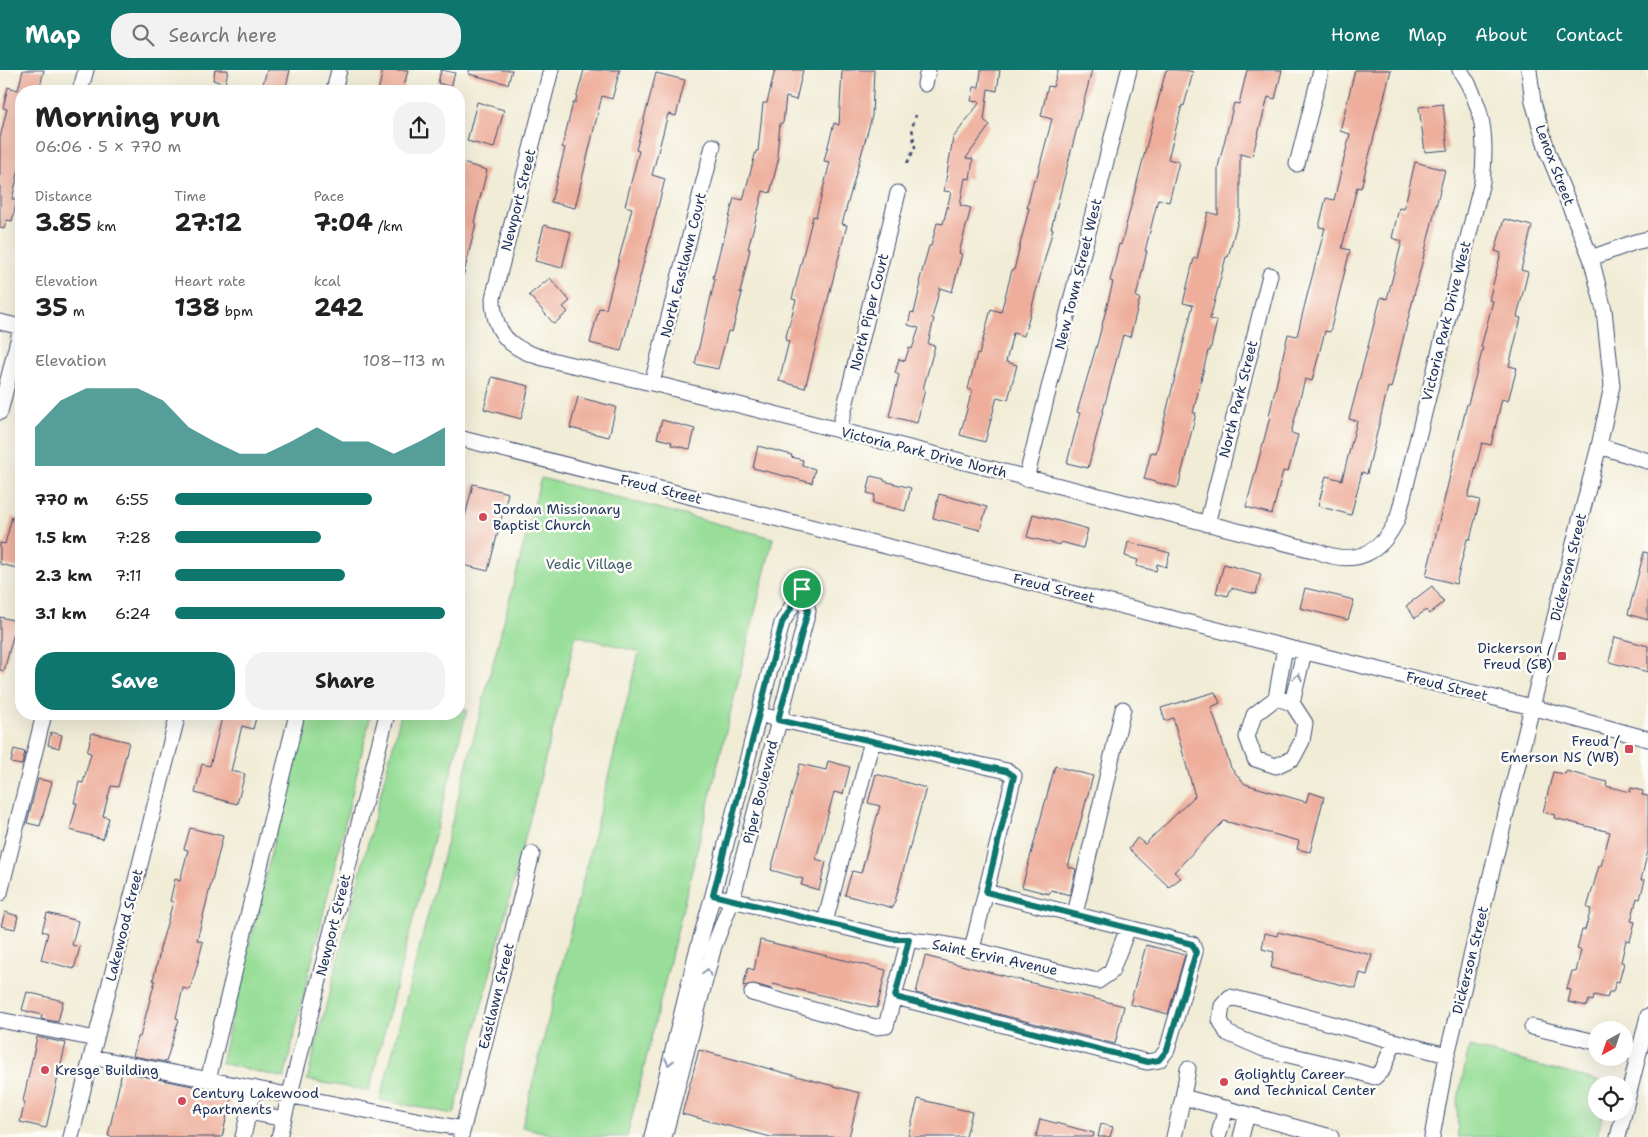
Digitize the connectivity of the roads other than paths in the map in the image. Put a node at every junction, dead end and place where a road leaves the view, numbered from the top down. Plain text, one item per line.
1 (86, 70) edge
2 (339, 70) edge
3 (551, 70) edge
4 (1129, 70) edge
5 (1321, 70) edge
6 (1460, 70) edge
7 (1529, 70) edge
8 (82, 85) edge
9 (335, 85) edge
10 (713, 146) dead end
11 (1297, 164) dead end
12 (898, 193) dead end
13 (1648, 239) edge
14 (1591, 258) junction
15 (1270, 275) dead end
16 (0, 322) edge
17 (15, 326) edge
18 (500, 328) joint
19 (15, 352) edge
20 (652, 383) junction
21 (0, 412) edge
22 (839, 430) junction
23 (465, 440) edge
24 (1599, 446) junction
25 (1648, 461) edge
26 (1026, 478) junction
27 (1207, 524) junction
28 (1358, 556) joint
29 (1285, 647) junction
30 (1304, 652) junction
31 (1276, 698) junction
32 (1292, 702) junction
33 (1532, 707) junction
34 (1122, 710) dead end
35 (760, 714) junction
36 (43, 720) edge
37 (176, 720) edge
38 (296, 720) edge
39 (385, 720) edge
40 (778, 720) junction
41 (1648, 739) edge
42 (872, 741) junction
43 (532, 854) dead end
44 (986, 892) junction
45 (0, 894) edge
46 (713, 895) junction
47 (732, 900) junction
48 (1074, 914) junction
49 (825, 922) junction
50 (1128, 928) junction
51 (909, 939) junction
52 (972, 949) junction
53 (752, 993) dead end
54 (895, 997) junction
55 (1648, 1016) edge
56 (0, 1020) edge
57 (1532, 1027) dead end
58 (96, 1039) junction
59 (1588, 1040) edge
60 (1394, 1042) junction
61 (1633, 1048) edge
62 (1447, 1055) junction
63 (91, 1057) junction
64 (1629, 1066) edge
65 (1188, 1069) dead end
66 (208, 1080) junction
67 (254, 1088) junction
68 (290, 1095) junction
69 (1183, 1097) junction
70 (1226, 1108) junction
71 (249, 1112) junction
72 (1246, 1114) junction
73 (284, 1119) junction
74 (1287, 1131) edge
75 (462, 1133) edge
76 (1219, 1134) dead end
77 (71, 1137) edge
78 (243, 1137) edge
79 (279, 1137) edge
80 (652, 1137) edge
81 (664, 1137) edge
82 (1174, 1137) edge
83 (1241, 1137) edge
84 (1331, 1137) edge
85 (1432, 1137) edge
86 (1618, 1137) edge

1 - 8 street
2 - 9 street
3 - 18 street, Newport Street
4 - 26 street, New Town Street West
5 - 11 street
6 - 28 street, Victoria Park Drive West
7 - 14 street, Lenox Street
10 - 20 street, North Eastlawn Court
12 - 22 street, North Piper Court
13 - 14 street
14 - 24 street, Dickerson Street
15 - 27 street, North Park Street
16 - 17 street
18 - 20 street, Victoria Park Drive North
19 - 21 street
20 - 22 street, Victoria Park Drive North
22 - 26 street, Victoria Park Drive North
23 - 29 street, Freud Street
24 - 25 street
24 - 33 street, Dickerson Street
26 - 27 street, Victoria Park Drive North
27 - 28 street, Victoria Park Drive North
29 - 30 street, Freud Street
29 - 31 street
32 -> 30 street
30 - 33 street, Freud Street
31 - 32 street
31 - 32 street
33 - 41 street, Freud Street
33 - 62 street, Dickerson Street
34 - 48 street
35 - 40 street
35 - 40 street, Piper Boulevard
35 - 46 street, Piper Boulevard
36 - 45 street
37 - 58 street, Lakewood Street
38 - 66 street
39 - 68 street, Newport Street
40 - 42 street
40 - 47 street, Piper Boulevard
42 - 44 street
42 - 49 street
43 - 75 street, Eastlawn Street
44 - 48 street
44 - 52 street
46 - 47 street, Saint Ervin Avenue
46 -> 80 street, Piper Boulevard
47 - 49 street, Saint Ervin Avenue
81 -> 47 street, Piper Boulevard
48 - 50 street
49 - 51 street, Saint Ervin Avenue
50 - 52 street, Saint Ervin Avenue
50 - 54 street
51 - 52 street, Saint Ervin Avenue
51 - 54 street
53 - 54 street
55 - 61 street
56 - 58 street
57 - 59 street
58 - 63 street, Lakewood Street
60 - 60 street
60 - 62 street
62 - 85 street, Dickerson Street
63 - 66 street
63 - 77 street, Lakewood Street
64 - 86 street
65 - 69 street
66 - 67 street
67 - 68 street
67 - 71 street
68 - 73 street, Newport Street
68 - 75 street
69 - 70 street
69 - 82 street
70 - 72 street
70 - 76 street
71 - 73 street
71 - 78 street
72 - 74 street
72 - 83 street
73 - 79 street, Newport Street
74 - 84 street

